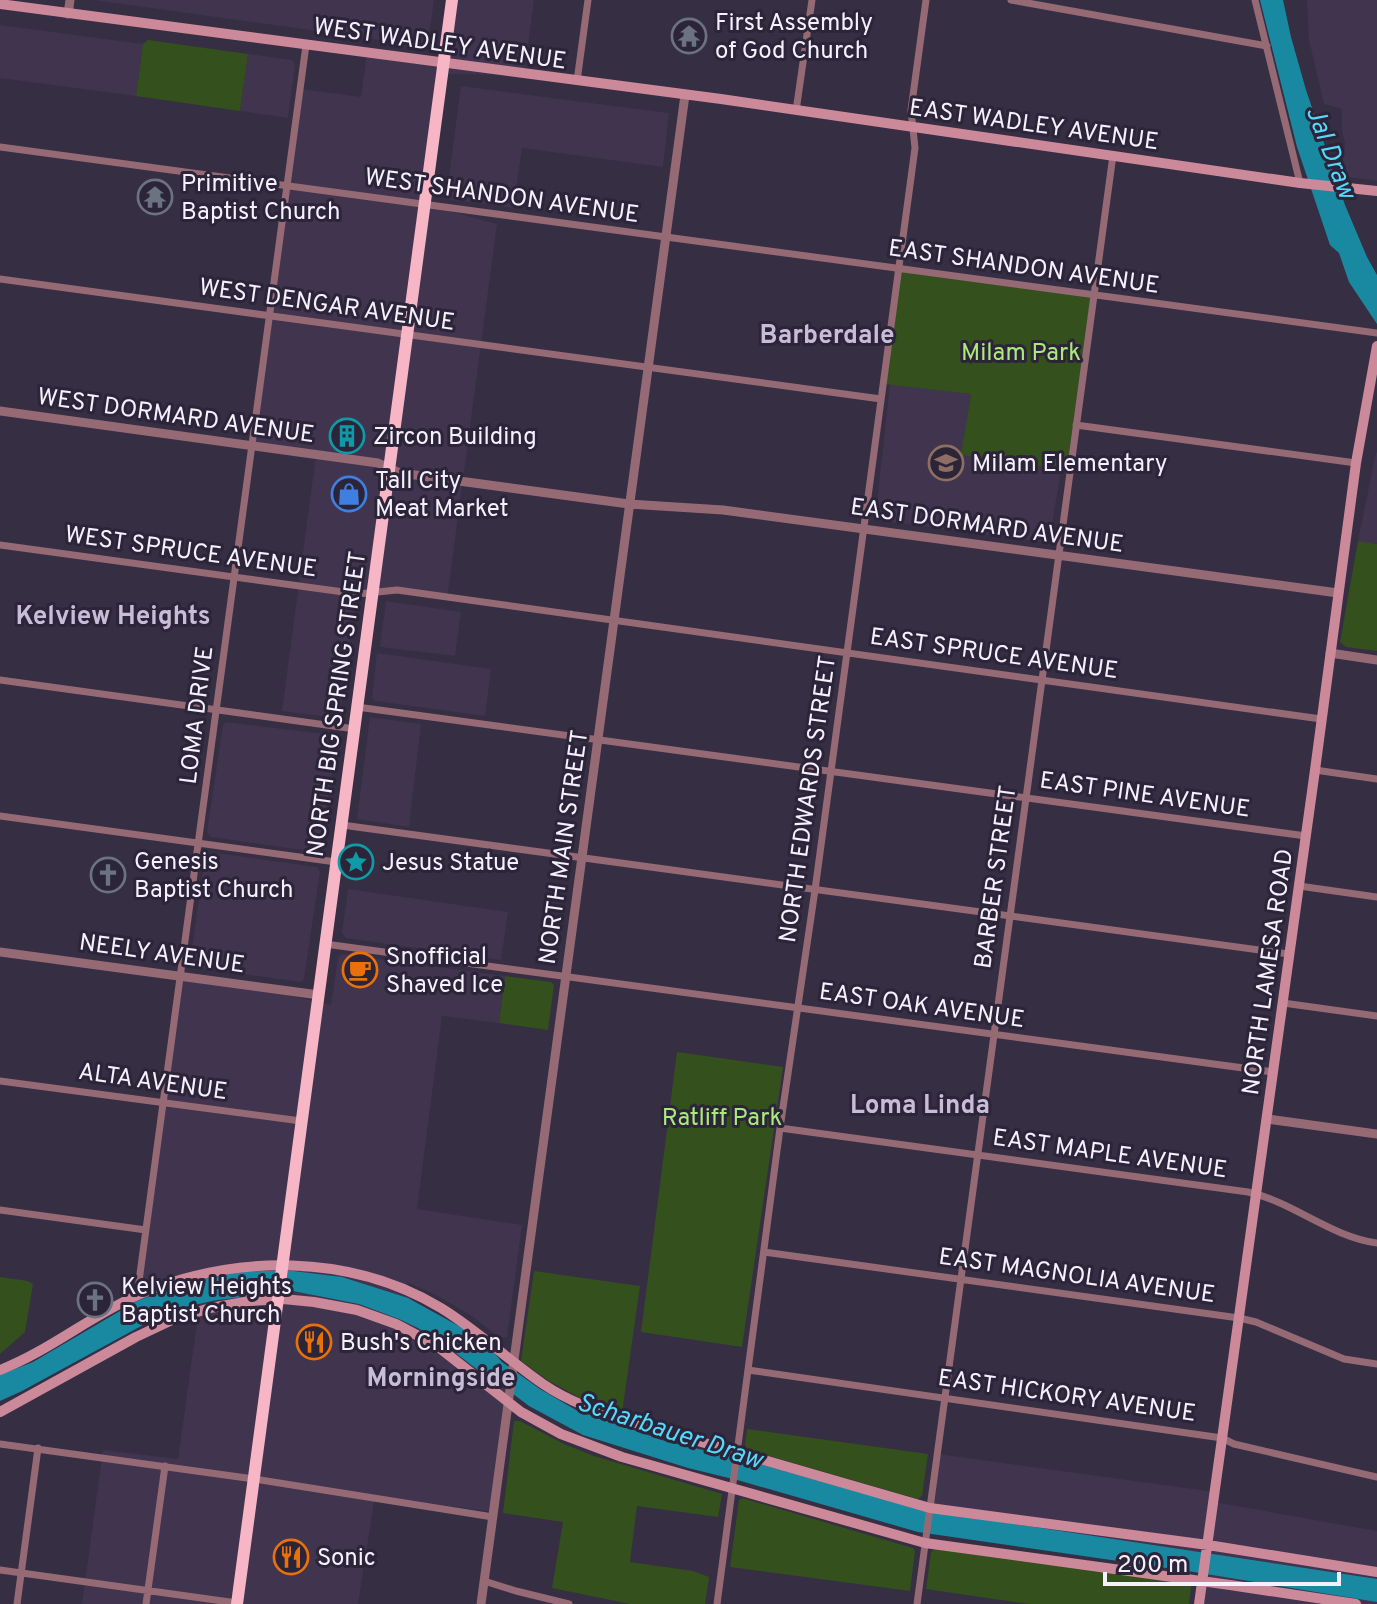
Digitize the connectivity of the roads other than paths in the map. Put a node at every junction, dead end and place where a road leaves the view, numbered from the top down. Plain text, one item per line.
1 (70, 0) edge
2 (452, 0) edge
3 (588, 0) edge
4 (812, 0) edge
5 (926, 0) edge
6 (1011, 0) edge
7 (1255, 0) edge
8 (0, 4) edge
9 (68, 14) junction
10 (306, 45) junction
11 (1267, 46) junction
12 (443, 63) junction
13 (577, 81) junction
14 (685, 95) junction
15 (796, 111) junction
16 (914, 128) junction
17 (0, 147) edge
18 (1113, 155) junction
19 (1300, 183) junction
20 (288, 186) junction
21 (1377, 191) edge
22 (425, 205) junction
23 (666, 237) junction
24 (899, 269) junction
25 (0, 279) edge
26 (1094, 295) junction
27 (270, 316) junction
28 (1377, 333) edge
29 (407, 335) junction
30 (1377, 346) edge
31 (648, 367) junction
32 (881, 399) junction
33 (0, 411) edge
34 (1076, 425) junction
35 (253, 446) junction
36 (1356, 463) junction
37 (389, 468) junction
38 (629, 504) junction
39 (864, 529) junction
40 (0, 545) edge
41 (1059, 555) junction
42 (235, 578) junction
43 (373, 593) junction
44 (1338, 593) junction
45 (613, 621) junction
46 (847, 653) junction
47 (1330, 653) junction
48 (1377, 660) edge
49 (0, 680) edge
50 (1042, 680) junction
51 (357, 707) junction
52 (217, 710) junction
53 (1321, 719) junction
54 (355, 729) junction
55 (598, 740) junction
56 (1315, 770) junction
57 (831, 772) junction
58 (1377, 779) edge
59 (1026, 798) junction
60 (0, 816) edge
61 (342, 825) junction
62 (1306, 836) junction
63 (199, 843) junction
64 (581, 859) junction
65 (336, 862) junction
66 (1299, 886) junction
67 (815, 890) junction
68 (1377, 897) edge
69 (1011, 917) junction
70 (325, 944) junction
71 (0, 952) edge
72 (1289, 954) junction
73 (181, 976) junction
74 (566, 976) junction
75 (319, 995) junction
76 (1283, 1003) junction
77 (799, 1008) junction
78 (1377, 1016) edge
79 (994, 1034) junction
80 (1273, 1072) junction
81 (0, 1081) edge
82 (164, 1103) junction
83 (1267, 1119) junction
84 (301, 1121) junction
85 (780, 1128) junction
86 (1377, 1134) edge
87 (978, 1155) junction
88 (1256, 1194) junction
89 (0, 1210) edge
90 (146, 1230) junction
91 (1377, 1243) edge
92 (764, 1252) junction
93 (283, 1265) junction
94 (961, 1279) junction
95 (137, 1296) junction
96 (278, 1299) junction
97 (1239, 1318) junction
98 (514, 1362) junction
99 (1377, 1364) edge
100 (0, 1370) edge
101 (748, 1370) junction
102 (945, 1398) junction
103 (509, 1403) junction
104 (0, 1412) edge
105 (1222, 1438) junction
106 (0, 1444) edge
107 (38, 1448) junction
108 (738, 1452) junction
109 (165, 1466) junction
110 (1377, 1477) edge
111 (254, 1479) junction
112 (734, 1488) junction
113 (930, 1508) junction
114 (493, 1517) junction
115 (925, 1543) junction
116 (1207, 1548) junction
117 (0, 1570) edge
118 (1377, 1572) edge
119 (21, 1573) junction
120 (1203, 1580) junction
121 (484, 1581) junction
122 (147, 1590) junction
123 (237, 1603) edge
124 (17, 1604) edge
125 (146, 1604) edge
126 (481, 1604) edge
127 (569, 1604) edge
128 (717, 1604) edge
129 (917, 1604) edge
130 (1199, 1604) edge
131 (1356, 1604) edge

1 - 9 street
2 - 12 highway, NORTH BIG SPRING STREET
3 - 13 street
4 - 15 street
5 - 16 street, NORTH EDWARDS STREET
6 - 11 street
7 - 11 street
8 - 9 main road, WEST WADLEY AVENUE
9 - 10 main road, WEST WADLEY AVENUE
10 - 12 main road, WEST WADLEY AVENUE
10 - 20 street, LOMA DRIVE
11 - 19 street
12 - 13 main road, WEST WADLEY AVENUE
12 - 22 highway, NORTH BIG SPRING STREET
13 - 14 main road, WEST WADLEY AVENUE
14 - 15 main road, EAST WADLEY AVENUE
14 - 23 street, NORTH MAIN STREET
15 - 16 main road, EAST WADLEY AVENUE
16 - 18 main road, EAST WADLEY AVENUE
16 - 24 street, NORTH EDWARDS STREET
17 - 20 street, WEST SHANDON AVENUE
18 - 19 main road, EAST WADLEY AVENUE
18 - 26 street, BARBER STREET
19 - 21 main road, EAST WADLEY AVENUE
20 - 22 street, WEST SHANDON AVENUE
20 - 27 street, LOMA DRIVE
22 - 23 street, WEST SHANDON AVENUE
22 - 29 highway, NORTH BIG SPRING STREET
23 - 24 street, EAST SHANDON AVENUE
23 - 31 street, NORTH MAIN STREET
24 - 26 street, EAST SHANDON AVENUE
24 - 32 street, NORTH EDWARDS STREET
25 - 27 street, WEST DENGAR AVENUE
26 - 28 street, EAST SHANDON AVENUE
26 - 34 street, BARBER STREET
27 - 29 street, WEST DENGAR AVENUE
27 - 35 street, LOMA DRIVE
29 - 31 street, WEST DENGAR AVENUE
29 - 37 highway, NORTH BIG SPRING STREET
30 - 36 main road, NORTH LAMESA ROAD
31 - 32 street, WEST DENGAR AVENUE
31 - 38 street, NORTH MAIN STREET
32 - 39 street, NORTH EDWARDS STREET
33 - 35 street, WEST DORMARD AVENUE
34 - 36 street
34 - 41 street, BARBER STREET
35 - 37 street, WEST DORMARD AVENUE
35 - 42 street, LOMA DRIVE
36 - 44 main road, NORTH LAMESA ROAD
37 - 38 street, WEST DORMARD AVENUE
37 - 43 highway, NORTH BIG SPRING STREET
38 - 39 street, EAST DORMARD AVENUE
38 - 45 street, NORTH MAIN STREET
39 - 41 street, EAST DORMARD AVENUE
39 - 46 street, NORTH EDWARDS STREET
40 - 42 street, WEST SPRUCE AVENUE
41 - 44 street, EAST DORMARD AVENUE
41 - 50 street, BARBER STREET
42 - 43 street, WEST SPRUCE AVENUE
42 - 52 street, LOMA DRIVE
43 - 45 street, WEST SPRUCE AVENUE
43 - 51 highway, NORTH BIG SPRING STREET
44 - 47 main road, NORTH LAMESA ROAD
45 - 46 street, EAST SPRUCE AVENUE
45 - 55 street, NORTH MAIN STREET
46 - 50 street, EAST SPRUCE AVENUE
46 - 57 street, NORTH EDWARDS STREET
47 - 48 street
47 - 53 main road, NORTH LAMESA ROAD
49 - 52 street
50 - 53 street, EAST SPRUCE AVENUE
50 - 59 street, BARBER STREET
51 - 54 highway, NORTH BIG SPRING STREET
51 - 55 street, EAST PINE AVENUE
52 - 54 street
52 - 63 street, LOMA DRIVE
53 - 56 main road, NORTH LAMESA ROAD
54 - 61 highway, NORTH BIG SPRING STREET
55 - 57 street, EAST PINE AVENUE
55 - 64 street, NORTH MAIN STREET
56 - 58 street
56 - 62 main road, NORTH LAMESA ROAD
57 - 59 street, EAST PINE AVENUE
57 - 67 street, NORTH EDWARDS STREET
59 - 62 street, EAST PINE AVENUE
59 - 69 street, BARBER STREET
60 - 63 street
61 - 64 street
61 - 65 highway, NORTH BIG SPRING STREET
62 - 66 main road, NORTH LAMESA ROAD
63 - 65 street
63 - 73 street, LOMA DRIVE
64 - 67 street
64 - 74 street, NORTH MAIN STREET
65 - 70 highway, NORTH BIG SPRING STREET
66 - 68 street
66 - 72 main road, NORTH LAMESA ROAD
67 - 69 street
67 - 77 street, NORTH EDWARDS STREET
69 - 72 street
69 - 79 street, BARBER STREET
70 - 74 street, EAST OAK AVENUE
70 - 75 highway, NORTH BIG SPRING STREET
71 - 73 street, NEELY AVENUE
72 - 76 main road, NORTH LAMESA ROAD
73 - 75 street, NEELY AVENUE
73 - 82 street, LOMA DRIVE
74 - 77 street, EAST OAK AVENUE
74 - 98 street, NORTH MAIN STREET
75 - 84 highway, NORTH BIG SPRING STREET
76 - 78 street
76 - 80 main road, NORTH LAMESA ROAD
77 - 79 street, EAST OAK AVENUE
77 - 85 street, NORTH EDWARDS STREET
79 - 80 street, EAST OAK AVENUE
79 - 87 street, BARBER STREET
80 - 83 main road, NORTH LAMESA ROAD
81 - 82 street, ALTA AVENUE
82 - 84 street, ALTA AVENUE
82 - 90 street, LOMA DRIVE
83 - 86 street
83 - 88 main road, NORTH LAMESA ROAD
84 - 93 highway, NORTH BIG SPRING STREET
85 - 87 street, EAST MAPLE AVENUE
85 - 92 street, NORTH EDWARDS STREET
87 - 88 street, EAST MAPLE AVENUE
87 - 94 street, BARBER STREET
88 - 91 street, EAST MAPLE AVENUE
88 - 97 main road, NORTH LAMESA ROAD
89 - 90 street
90 - 95 street, LOMA DRIVE
92 - 94 street, EAST MAGNOLIA AVENUE
92 - 101 street, NORTH EDWARDS STREET
93 - 95 main road
93 - 96 highway, NORTH BIG SPRING STREET
93 - 98 main road
94 - 97 street, EAST MAGNOLIA AVENUE
94 - 102 street, BARBER STREET
95 - 100 main road
96 - 103 main road
96 - 104 main road
96 - 111 highway, NORTH BIG SPRING STREET
97 - 99 street, EAST MAGNOLIA AVENUE
97 - 105 main road, NORTH LAMESA ROAD
98 - 103 street, NORTH MAIN STREET
98 - 108 main road
101 - 102 street, EAST HICKORY AVENUE
101 - 108 street, NORTH EDWARDS STREET
102 - 105 street, EAST HICKORY AVENUE
102 - 113 street, BARBER STREET
103 - 112 main road
103 - 114 street, NORTH MAIN STREET
105 - 110 street, EAST HICKORY AVENUE
105 - 116 main road, NORTH LAMESA ROAD
106 - 107 street
107 - 109 street
107 - 119 street
108 - 112 street, NORTH EDWARDS STREET
108 - 113 main road
109 - 111 street
109 - 122 street
111 - 114 street
111 - 123 highway, NORTH BIG SPRING STREET
112 - 115 main road
112 - 128 street, NORTH EDWARDS STREET
113 - 115 street, BARBER STREET
113 - 116 main road
114 - 121 street, NORTH MAIN STREET
115 - 120 main road
115 - 129 street, BARBER STREET
116 - 118 main road
116 - 120 main road, NORTH LAMESA ROAD
117 - 119 street
119 - 122 street
119 - 124 street
120 - 130 main road, NORTH LAMESA ROAD
120 - 131 main road
121 - 126 street, NORTH MAIN STREET
121 - 127 street
122 - 123 street
122 - 125 street

